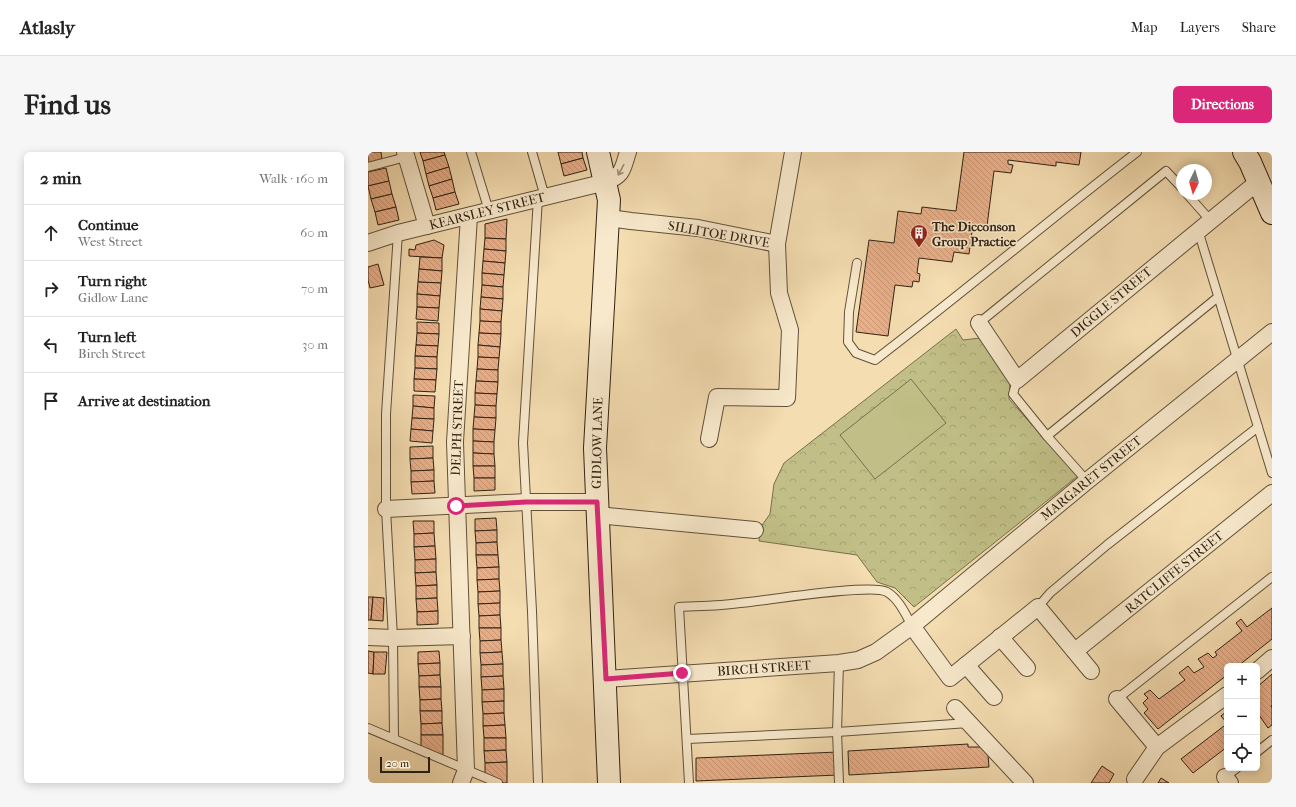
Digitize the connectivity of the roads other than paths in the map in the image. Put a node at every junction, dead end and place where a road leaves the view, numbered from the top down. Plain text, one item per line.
1 (471, 152) edge
2 (532, 152) edge
3 (598, 152) edge
4 (628, 152) edge
5 (793, 152) edge
6 (1137, 152) edge
7 (1244, 152) edge
8 (405, 155) edge
9 (368, 167) edge
10 (1259, 181) junction
11 (606, 182) junction
12 (1176, 182) edge
13 (541, 197) junction
14 (1190, 200) edge
15 (489, 211) junction
16 (1272, 213) edge
17 (469, 216) junction
18 (609, 218) junction
19 (1204, 225) junction
20 (427, 226) junction
21 (398, 233) junction
22 (368, 243) edge
23 (777, 244) junction
24 (857, 263) dead end
25 (1218, 297) junction
26 (978, 323) joint
27 (1272, 332) edge
28 (1238, 360) junction
29 (1017, 380) junction
30 (1258, 427) junction
31 (1047, 436) junction
32 (709, 439) dead end
33 (1272, 474) edge
34 (1087, 481) junction
35 (1272, 493) edge
36 (526, 502) junction
37 (456, 506) junction
38 (597, 508) junction
39 (386, 509) junction
40 (755, 530) dead end
41 (1272, 577) edge
42 (1038, 607) junction
43 (912, 626) junction
44 (462, 636) junction
45 (368, 637) edge
46 (1000, 637) junction
47 (393, 638) junction
48 (1075, 651) junction
49 (1272, 658) edge
50 (839, 663) junction
51 (966, 665) junction
52 (1027, 668) dead end
53 (1260, 668) edge
54 (1091, 671) dead end
55 (682, 673) junction
56 (606, 679) junction
57 (994, 697) dead end
58 (1224, 697) edge
59 (1117, 699) joint
60 (955, 708) dead end
61 (969, 723) junction
62 (368, 728) edge
63 (837, 732) junction
64 (394, 739) junction
65 (687, 739) junction
66 (1272, 740) edge
67 (1157, 747) junction
68 (1260, 750) edge
69 (463, 776) edge
70 (1135, 779) dead end
71 (498, 783) edge
72 (538, 783) edge
73 (609, 783) edge
74 (689, 783) edge
75 (839, 783) edge
76 (1025, 783) edge

1 - 15 lane
2 - 13 lane
3 - 11 street, GIDLOW LANE
4 -> 11 street
5 - 23 street
6 - 24 lane
7 - 10 street
8 - 9 lane
8 - 20 street
10 - 16 street
10 - 19 street, DIGGLE STREET
11 - 13 street, KEARSLEY STREET
11 - 18 street, GIDLOW LANE
12 - 26 lane
13 - 15 street, KEARSLEY STREET
13 - 36 lane
14 - 19 lane
15 - 17 street, KEARSLEY STREET
17 - 20 street, KEARSLEY STREET
17 - 37 street, DELPH STREET
18 - 23 street, SILLITOE DRIVE
18 - 38 street, GIDLOW LANE
19 - 25 lane
19 - 29 street, DIGGLE STREET
20 - 21 street, KEARSLEY STREET
21 - 22 street, KEARSLEY STREET
21 - 39 lane
23 - 32 street, SILLITOE DRIVE
25 - 28 lane
25 - 31 lane
26 - 29 street
27 - 28 street, MARGARET STREET
28 - 30 lane
28 - 34 street, MARGARET STREET
29 - 31 lane
30 - 33 lane
30 - 42 lane
31 - 34 lane
34 - 43 street, MARGARET STREET
35 - 48 street, RATCLIFFE STREET
36 - 37 street
36 - 38 street
36 - 72 lane
37 - 39 street
37 - 44 street, DELPH STREET
38 - 40 street
38 - 56 street, GIDLOW LANE
39 - 47 lane
41 - 59 lane
42 - 46 street
42 - 48 street
43 - 50 street, BIRCH STREET
43 - 51 street
43 - 55 lane
44 - 47 street
44 - 69 street, DELPH STREET
45 - 47 street
46 - 51 street
46 - 52 street
47 - 64 lane
48 - 54 street
49 - 53 street
50 - 55 street, BIRCH STREET
50 - 63 lane
51 - 57 street
55 - 56 street, BIRCH STREET
55 - 65 lane
56 - 73 street, GIDLOW LANE
58 - 67 street
59 - 67 street
60 - 61 street
61 - 63 lane
61 - 76 street
62 - 64 lane
63 - 65 lane
63 - 75 lane
64 - 69 lane
65 - 74 lane
66 - 68 lane
67 - 70 street
69 - 71 lane

